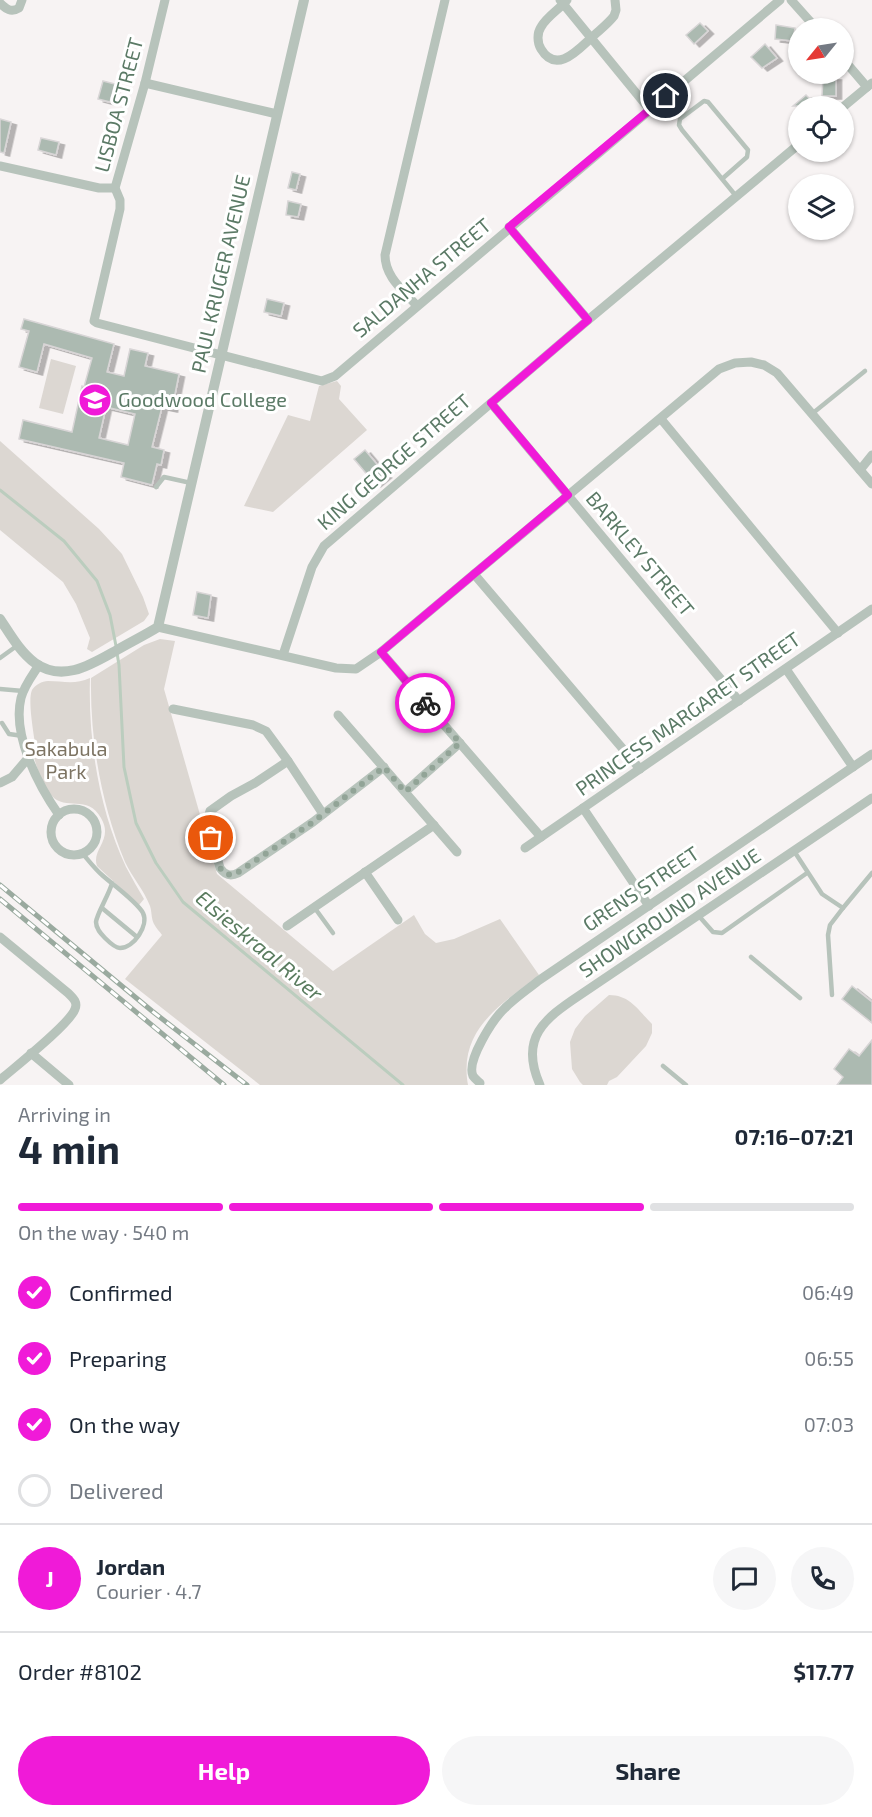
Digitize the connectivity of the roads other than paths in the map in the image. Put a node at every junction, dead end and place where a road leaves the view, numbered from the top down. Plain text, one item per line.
1 (22, 0) edge
2 (165, 0) edge
3 (304, 0) edge
4 (445, 0) edge
5 (615, 0) edge
6 (780, 0) edge
7 (791, 0) edge
8 (563, 1) edge
9 (0, 3) edge
10 (807, 18) edge
11 (591, 38) junction
12 (854, 70) edge
13 (145, 83) junction
14 (870, 85) edge
15 (854, 98) edge
16 (650, 110) junction
17 (277, 114) junction
18 (788, 153) edge
19 (0, 166) edge
20 (722, 179) junction
21 (115, 188) junction
22 (736, 196) junction
23 (509, 227) junction
24 (417, 306) junction
25 (588, 320) junction
26 (220, 356) junction
27 (865, 371) dead end
28 (491, 403) junction
29 (813, 413) junction
30 (661, 419) junction
31 (872, 455) edge
32 (860, 470) junction
33 (191, 483) junction
34 (872, 484) edge
35 (156, 487) dead end
36 (568, 495) junction
37 (474, 574) junction
38 (872, 609) edge
39 (0, 619) edge
40 (158, 627) junction
41 (838, 633) junction
42 (18, 645) junction
43 (381, 652) junction
44 (283, 655) junction
45 (0, 658) edge
46 (39, 665) junction
47 (786, 669) junction
48 (0, 689) edge
49 (23, 691) junction
50 (739, 701) junction
51 (174, 709) dead end
52 (338, 715) dead end
53 (2, 723) dead end
54 (23, 736) junction
55 (460, 743) junction
56 (872, 754) edge
57 (29, 757) junction
58 (288, 761) junction
59 (384, 767) junction
60 (853, 767) junction
61 (640, 769) junction
62 (0, 783) edge
63 (405, 792) junction
64 (872, 798) edge
65 (583, 808) junction
66 (323, 814) junction
67 (59, 815) junction
68 (434, 825) junction
69 (541, 837) junction
70 (525, 848) dead end
71 (794, 851) junction
72 (457, 852) dead end
73 (83, 854) junction
74 (365, 872) junction
75 (807, 873) junction
76 (872, 873) edge
77 (112, 884) junction
78 (649, 906) junction
79 (314, 907) junction
80 (102, 908) junction
81 (843, 908) junction
82 (698, 915) junction
83 (398, 920) dead end
84 (287, 926) dead end
85 (333, 933) dead end
86 (0, 937) edge
87 (137, 937) junction
88 (751, 957) dead end
89 (832, 995) dead end
90 (800, 998) dead end
91 (31, 1053) junction
92 (663, 1066) dead end
93 (0, 1080) edge
94 (480, 1083) dead end
95 (69, 1085) edge
96 (540, 1085) edge
97 (686, 1085) edge

1 - 9 street
2 - 13 street, LISBOA STREET
3 - 17 street, PAUL KRUGER AVENUE
4 - 24 street
5 - 11 street
6 - 16 street, SALDANHA STREET
7 - 10 street
8 - 11 street
8 - 11 street
11 - 16 street
12 - 14 street
13 - 17 street
13 - 21 street, LISBOA STREET
14 - 15 street
16 - 23 street, SALDANHA STREET
17 - 26 street, PAUL KRUGER AVENUE
18 - 22 street, KING GEORGE STREET
19 - 21 street
20 - 20 lane
20 - 22 lane
21 - 26 street, LISBOA STREET
22 - 25 street, KING GEORGE STREET
23 - 24 street, SALDANHA STREET
23 - 25 street
24 - 26 street, SALDANHA STREET
25 - 28 street, KING GEORGE STREET
26 - 33 street, PAUL KRUGER AVENUE
27 - 29 lane
28 - 36 street, BARKLEY STREET
28 - 44 street, KING GEORGE STREET
29 - 30 street
29 - 32 street
30 - 36 street
30 - 41 street
31 - 32 street
32 - 34 street
33 - 35 lane
33 - 40 street, PAUL KRUGER AVENUE
36 - 37 street
36 - 50 street, BARKLEY STREET
37 - 43 street
37 - 61 street
38 - 41 street, PRINCESS MARGARET STREET
39 - 42 street
40 - 44 street
40 - 46 street
41 - 47 street, PRINCESS MARGARET STREET
42 - 45 lane
42 - 46 street
43 - 44 street
43 - 55 street
46 - 49 street
47 - 50 street, PRINCESS MARGARET STREET
47 - 60 street
48 - 49 lane
49 - 54 street
50 - 61 street, PRINCESS MARGARET STREET
51 - 58 street
52 - 59 street
53 - 54 lane
54 - 57 street
55 - 63 street
55 - 69 street
56 - 60 street, GRENS STREET
57 - 62 street
57 - 67 street
58 - 66 street
58 - 66 street
59 - 63 street
59 - 66 street
60 - 78 street, GRENS STREET
61 - 65 street, PRINCESS MARGARET STREET
63 - 68 street
64 - 71 street, SHOWGROUND AVENUE
65 - 69 street, PRINCESS MARGARET STREET
65 - 78 street
67 - 73 street
67 - 73 street
68 - 72 street
68 - 74 street
69 - 70 street, PRINCESS MARGARET STREET
71 - 75 lane
71 - 82 street, SHOWGROUND AVENUE
73 - 77 lane
74 - 79 street
74 - 83 street
75 - 81 lane
75 - 82 lane
76 - 81 lane
77 - 80 lane
77 - 87 lane
78 - 94 street, GRENS STREET
79 - 84 street
79 - 85 lane
80 - 87 lane
80 - 87 lane
81 - 89 lane
82 - 96 street, SHOWGROUND AVENUE
86 - 91 street
88 - 90 lane
91 - 93 street
91 - 95 street
92 - 97 lane

